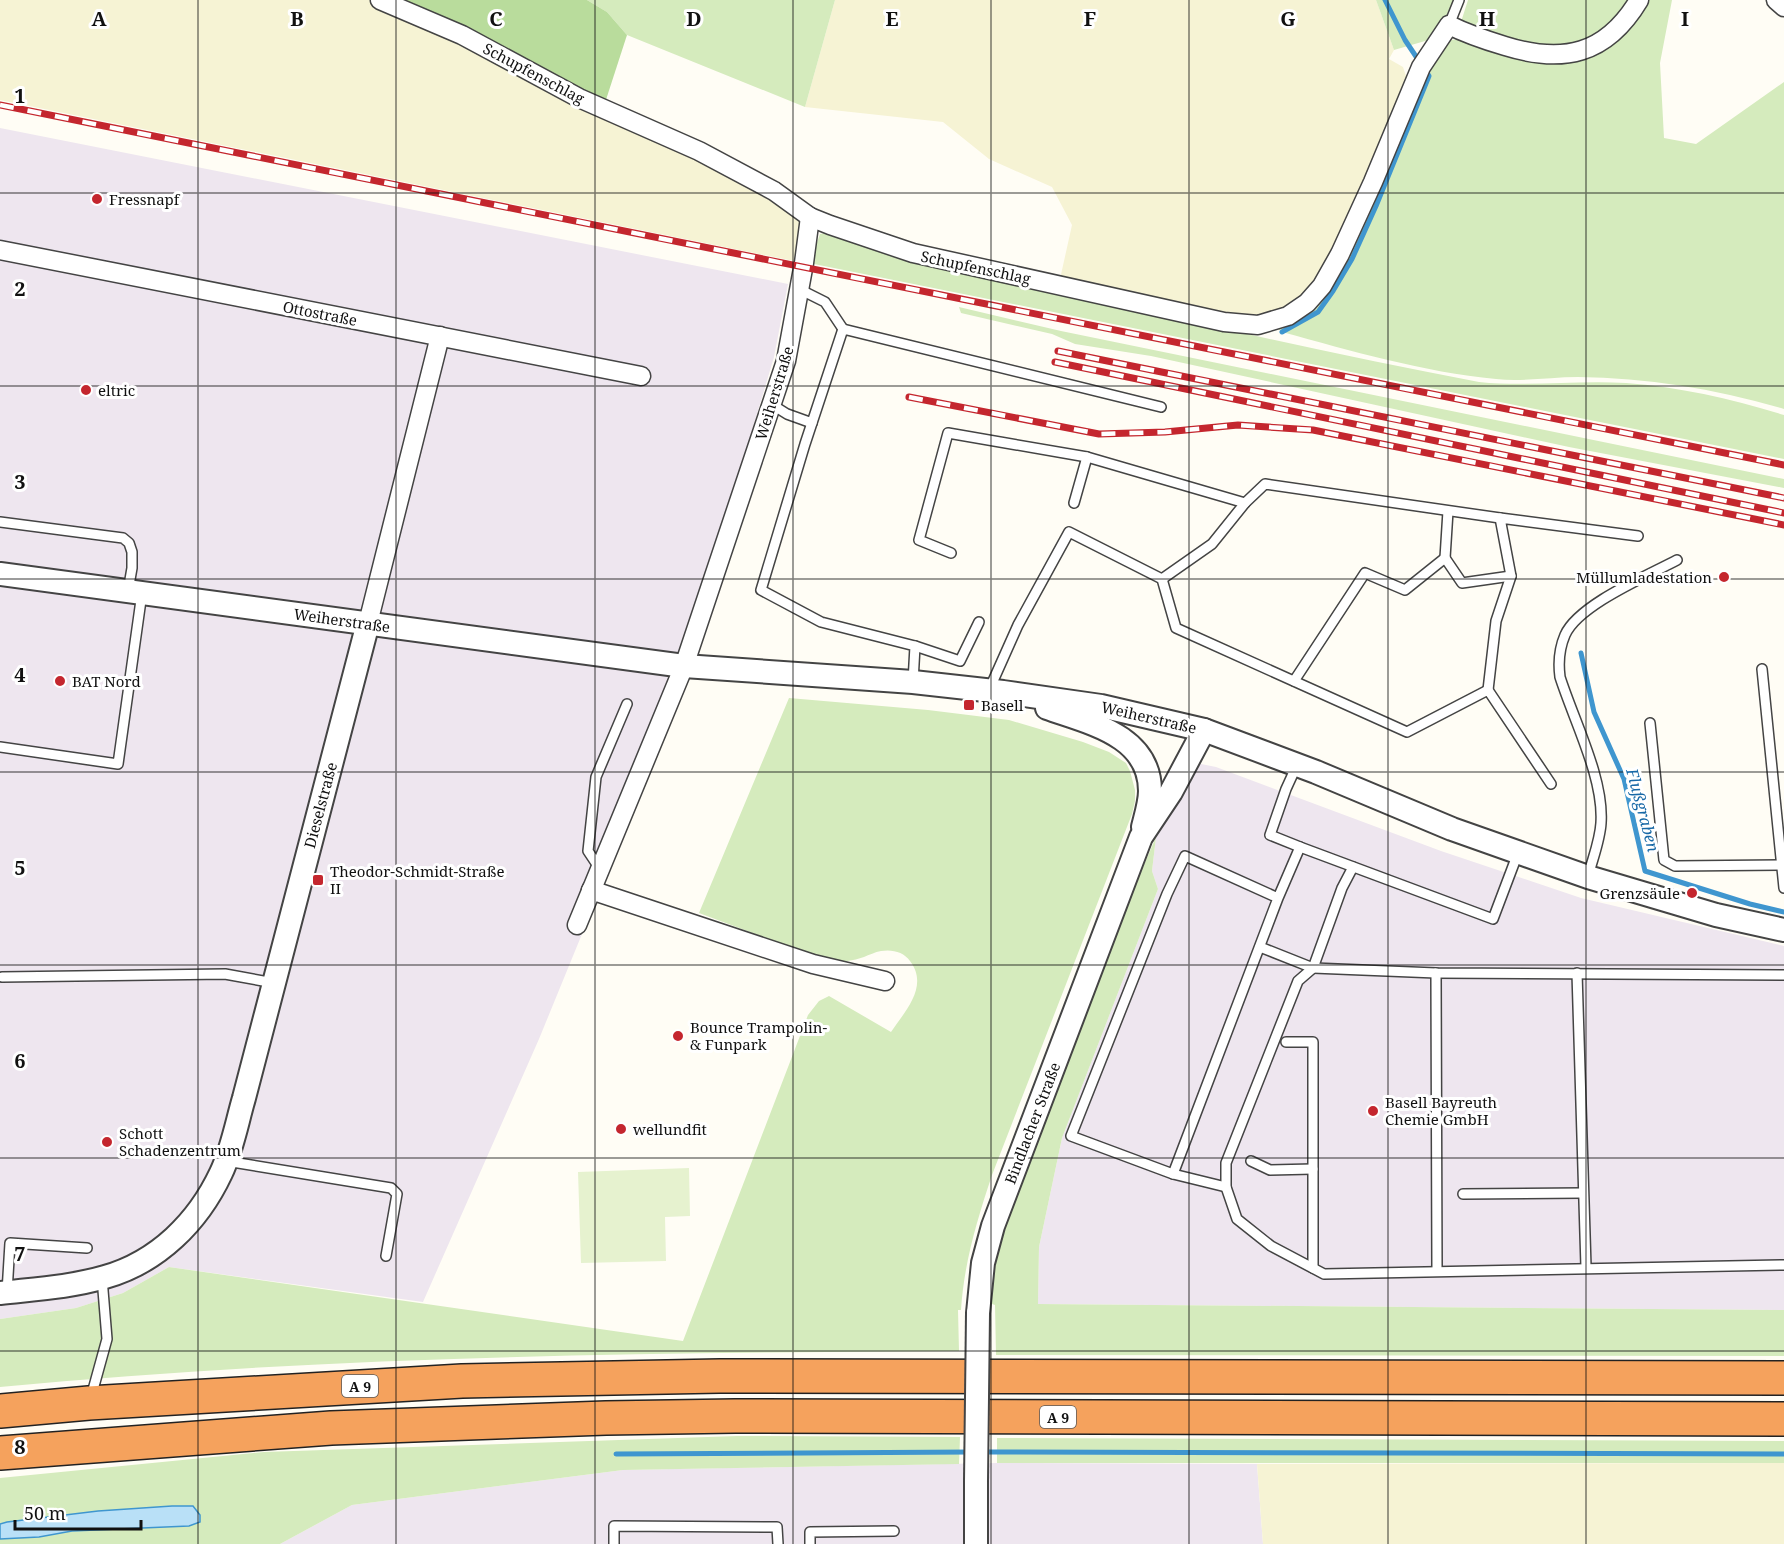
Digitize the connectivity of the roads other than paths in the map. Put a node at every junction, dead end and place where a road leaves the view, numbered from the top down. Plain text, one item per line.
1 (380, 0) edge
2 (1459, 0) edge
3 (1639, 0) edge
4 (1776, 0) edge
5 (1784, 7) edge
6 (1449, 25) junction
7 (810, 217) junction
8 (0, 250) edge
9 (799, 289) junction
10 (843, 329) junction
11 (440, 336) junction
12 (641, 376) dead end
13 (771, 404) junction
14 (1161, 407) dead end
15 (812, 423) junction
16 (1087, 457) junction
17 (1074, 503) dead end
18 (1245, 504) junction
19 (1448, 511) junction
20 (1500, 518) junction
21 (0, 522) edge
22 (1638, 536) dead end
23 (951, 553) dead end
24 (1445, 558) junction
25 (1677, 560) dead end
26 (0, 574) edge
27 (1511, 576) junction
28 (1162, 579) junction
29 (135, 592) junction
30 (979, 622) dead end
31 (368, 623) junction
32 (915, 646) junction
33 (684, 666) junction
34 (1762, 669) dead end
35 (1294, 681) junction
36 (913, 682) junction
37 (1488, 690) junction
38 (996, 691) junction
39 (627, 704) dead end
40 (1650, 723) dead end
41 (1204, 730) junction
42 (0, 747) edge
43 (1297, 765) junction
44 (1551, 784) dead end
45 (1142, 837) junction
46 (1300, 847) junction
47 (1518, 852) junction
48 (1783, 865) edge
49 (1353, 867) junction
50 (600, 869) junction
51 (1588, 877) junction
52 (1784, 888) edge
53 (591, 890) junction
54 (1278, 898) junction
55 (577, 925) dead end
56 (1784, 930) edge
57 (1260, 947) junction
58 (1313, 968) junction
59 (1436, 973) junction
60 (1577, 973) junction
61 (1784, 975) edge
62 (2, 977) dead end
63 (885, 981) dead end
64 (274, 983) junction
65 (1286, 1042) dead end
66 (226, 1161) junction
67 (1251, 1161) dead end
68 (1313, 1169) junction
69 (1173, 1174) junction
70 (1226, 1187) junction
71 (1583, 1193) junction
72 (1463, 1194) dead end
73 (87, 1248) dead end
74 (386, 1257) dead end
75 (1784, 1265) edge
76 (1586, 1267) junction
77 (1313, 1268) junction
78 (1437, 1271) junction
79 (102, 1278) junction
80 (3, 1292) edge
81 (1784, 1378) edge
82 (89, 1403) junction
83 (0, 1411) edge
84 (1784, 1419) edge
85 (0, 1453) edge
86 (894, 1532) dead end
87 (614, 1544) edge
88 (778, 1544) edge
89 (810, 1544) edge
90 (976, 1544) edge

1 - 7 street, Schupfenschlag
2 - 6 lane, Schupfenschlag
3 - 6 street
4 - 5 street
6 - 7 street, Schupfenschlag
7 - 9 street, Weiherstraße
8 - 11 street, Ottostraße
9 - 10 lane
9 - 13 street, Weiherstraße
10 - 14 lane
10 - 15 lane
11 - 12 street, Ottostraße
11 - 31 street, Dieselstraße
13 - 15 lane
13 - 33 street, Weiherstraße
15 - 32 lane
16 - 17 lane
16 - 18 lane
16 - 23 lane
18 - 19 lane
18 - 28 lane
19 - 20 lane
19 - 24 lane
20 - 22 lane
20 - 27 lane
21 - 29 lane
24 - 27 lane
24 - 35 lane
25 - 51 lane
26 - 29 street, Weiherstraße
27 - 37 lane
28 - 35 lane
28 - 38 lane
29 - 31 street, Weiherstraße
29 - 42 lane
30 - 32 lane
31 - 33 street, Weiherstraße
31 - 64 street, Dieselstraße
32 - 36 lane
33 - 36 street, Weiherstraße
33 - 50 street, Weiherstraße
34 - 48 lane
35 - 37 lane
36 - 38 street, Weiherstraße
37 - 44 lane
38 - 41 street, Weiherstraße
38 - 45 street
39 - 50 lane
40 - 48 lane
41 - 43 street, Weiherstraße
41 - 45 street, Bindlacher Straße
43 - 46 lane
43 - 47 street, Weiherstraße
45 - 90 street, Bindlacher Straße, bridge
46 - 49 lane
46 - 54 lane
47 - 49 lane
47 - 51 street, Weiherstraße
48 - 52 lane
49 - 58 lane
50 - 53 street, Weiherstraße
51 - 56 street, Weiherstraße
53 - 55 street, Weiherstraße
53 - 63 street
54 - 57 lane
54 - 69 lane
57 - 58 lane
57 - 69 lane
58 - 59 lane
58 - 70 lane
59 - 60 lane
59 - 78 lane
60 - 61 lane
60 - 71 lane
62 - 64 lane
64 - 66 street, Dieselstraße
65 - 68 lane
66 - 74 lane
66 - 79 street, Dieselstraße
67 - 68 lane
68 - 77 lane
69 - 70 lane
70 - 77 lane
71 - 72 lane
71 - 76 lane
73 - 80 lane
75 - 76 lane
76 - 78 lane
77 - 78 lane
79 - 80 street, Dieselstraße
79 - 82 lane
81 - 82 highway, A 9
82 - 83 highway, A 9
84 - 85 highway, A 9
86 - 89 lane
87 - 88 lane

